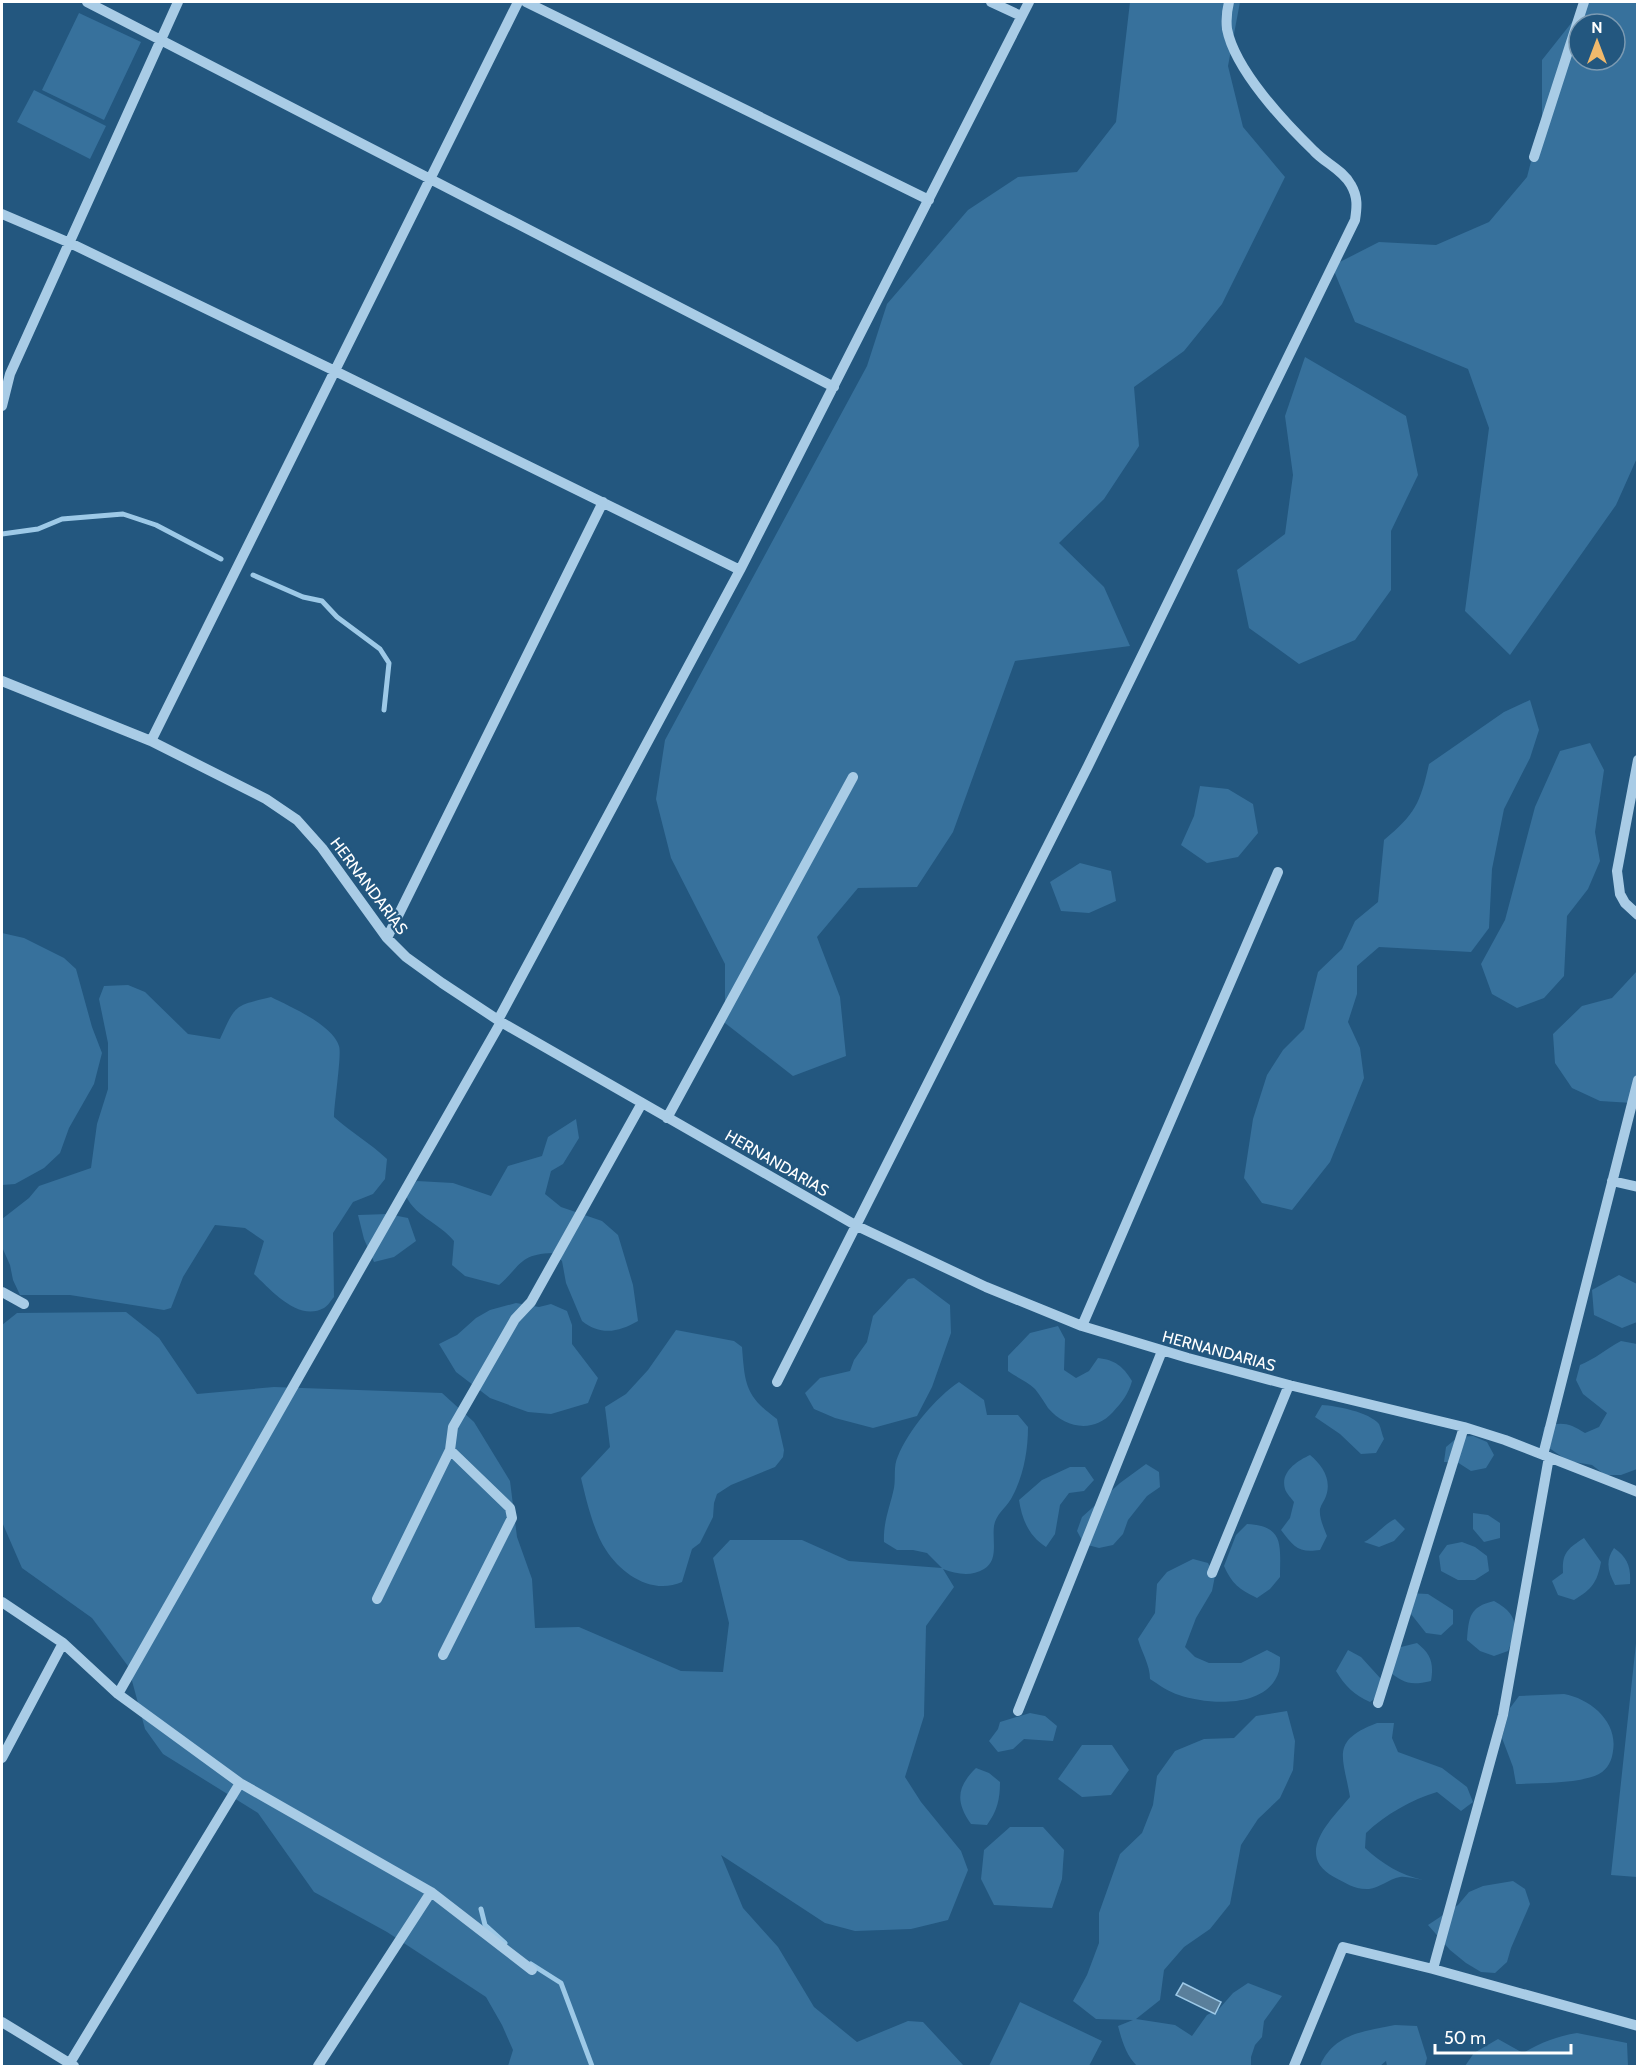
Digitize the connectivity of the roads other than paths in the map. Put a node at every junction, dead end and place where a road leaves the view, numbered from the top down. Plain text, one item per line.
1 (87, 2) edge
2 (178, 2) edge
3 (518, 2) edge
4 (526, 2) edge
5 (991, 2) edge
6 (1029, 2) edge
7 (1228, 2) edge
8 (1584, 2) edge
9 (1021, 16) junction
10 (161, 40) junction
11 (1534, 156) dead end
12 (431, 178) junction
13 (929, 200) junction
14 (2, 214) edge
15 (70, 243) junction
16 (335, 371) junction
17 (834, 387) junction
18 (2, 406) edge
19 (603, 502) junction
20 (740, 570) junction
21 (2, 681) edge
22 (151, 741) junction
23 (1638, 760) edge
24 (854, 777) dead end
25 (1278, 872) dead end
26 (1638, 915) edge
27 (387, 938) junction
28 (500, 1021) junction
29 (1638, 1080) edge
30 (642, 1103) junction
31 (667, 1118) junction
32 (1612, 1181) junction
33 (1638, 1187) edge
34 (857, 1226) junction
35 (2, 1292) edge
36 (24, 1304) dead end
37 (1082, 1326) junction
38 (1162, 1351) junction
39 (777, 1382) dead end
40 (1289, 1385) junction
41 (1464, 1427) junction
42 (450, 1450) junction
43 (1546, 1456) junction
44 (1638, 1492) edge
45 (1212, 1573) dead end
46 (377, 1599) dead end
47 (2, 1602) edge
48 (63, 1643) junction
49 (443, 1655) dead end
50 (118, 1694) junction
51 (1378, 1703) dead end
52 (1018, 1711) dead end
53 (2, 1758) edge
54 (240, 1783) junction
55 (431, 1892) junction
56 (1432, 1969) junction
57 (532, 1970) dead end
58 (2, 2022) edge
59 (1638, 2026) edge
60 (71, 2065) edge
61 (318, 2067) edge
62 (1294, 2067) edge

1 - 10 street
2 - 10 street
3 - 12 street
4 - 13 street
5 - 9 street
6 - 9 street
7 - 34 street
8 - 11 street
9 - 13 street
10 - 12 street
10 - 15 street
12 - 16 street
12 - 17 street
13 - 17 street
14 - 15 street
15 - 16 street
15 - 18 street
16 - 19 street
16 - 22 street
17 - 20 street
19 - 20 street
19 - 27 street
20 - 28 street
21 - 22 street, HERNANDARIAS
22 - 27 street, HERNANDARIAS
23 - 26 street
24 - 31 street
25 - 37 street
27 - 28 street, HERNANDARIAS
28 - 30 street, HERNANDARIAS
28 - 50 street
29 - 32 street
30 - 31 street, HERNANDARIAS
30 - 42 street
31 - 34 street, HERNANDARIAS
32 - 33 street
32 - 43 street
34 - 37 street, HERNANDARIAS
34 - 39 street
35 - 36 street
37 - 38 street, HERNANDARIAS
38 - 40 street, HERNANDARIAS
38 - 52 street
40 - 41 street, HERNANDARIAS
40 - 45 street
41 - 43 street, HERNANDARIAS
41 - 51 street
42 - 46 street
42 - 49 street
43 - 44 street, HERNANDARIAS
43 - 56 street
47 - 48 street
48 - 50 street
48 - 53 street
50 - 54 street
54 - 55 street
54 - 60 street
55 - 57 street
55 - 61 street
56 - 59 street
56 - 62 street
58 - 60 street

